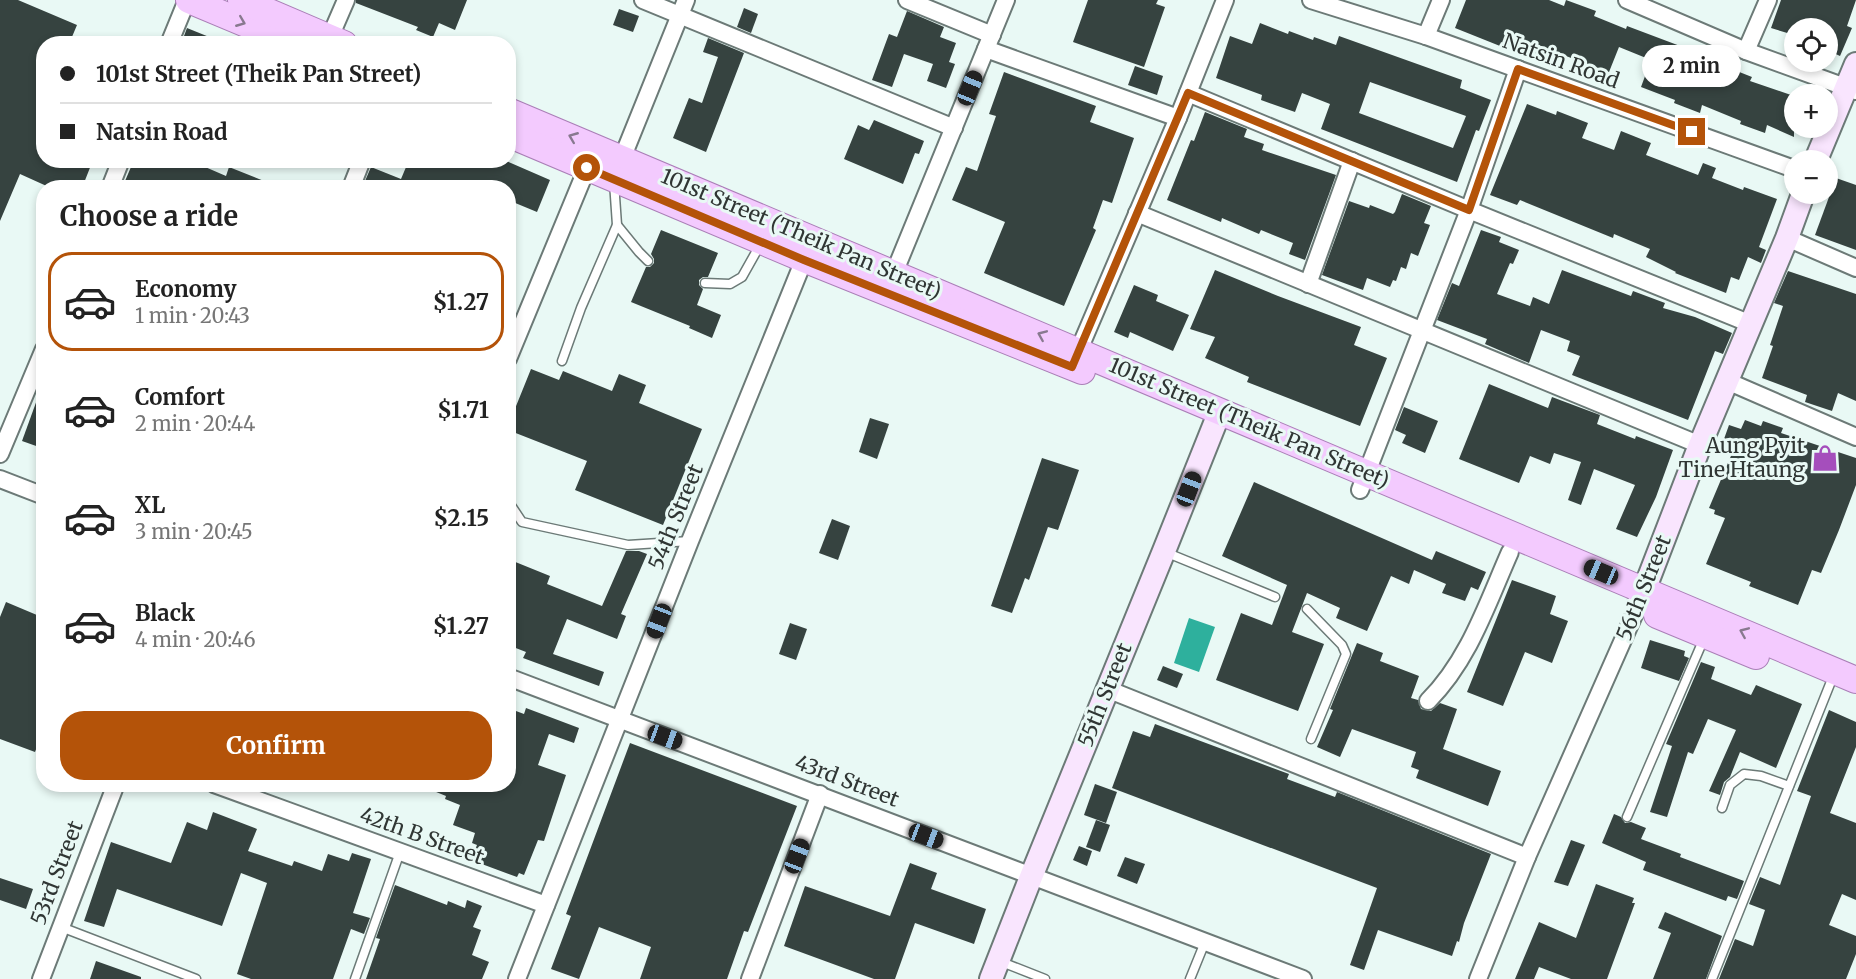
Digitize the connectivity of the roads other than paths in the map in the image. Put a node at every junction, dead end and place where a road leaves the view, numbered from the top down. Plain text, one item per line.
1 (188, 0) edge
2 (241, 0) edge
3 (346, 0) edge
4 (643, 0) edge
5 (907, 0) edge
6 (1006, 0) edge
7 (1225, 0) edge
8 (1311, 0) edge
9 (1441, 0) edge
10 (1627, 0) edge
11 (1768, 0) edge
12 (1654, 5) edge
13 (683, 7) edge
14 (172, 36) edge
15 (275, 36) edge
16 (323, 36) edge
17 (335, 36) edge
18 (1426, 36) junction
19 (989, 42) junction
20 (1746, 51) junction
21 (1856, 64) edge
22 (1518, 69) junction
23 (1851, 89) edge
24 (1188, 93) junction
25 (516, 115) edge
26 (1178, 118) junction
27 (954, 128) junction
28 (516, 137) edge
29 (1821, 150) edge
30 (1352, 161) junction
31 (1784, 165) edge
32 (587, 168) junction
33 (618, 168) junction
34 (1799, 204) edge
35 (1469, 210) junction
36 (1137, 213) junction
37 (617, 225) junction
38 (1787, 238) junction
39 (761, 242) junction
40 (808, 250) junction
41 (648, 261) dead end
42 (1856, 268) edge
43 (890, 282) junction
44 (705, 283) dead end
45 (1308, 284) junction
46 (1751, 324) junction
47 (1422, 331) junction
48 (516, 340) edge
49 (1075, 359) junction
50 (562, 361) dead end
51 (36, 368) edge
52 (1727, 381) junction
53 (1216, 419) junction
54 (1856, 437) edge
55 (1701, 445) junction
56 (0, 454) edge
57 (0, 479) edge
58 (1363, 482) junction
59 (36, 493) edge
60 (516, 513) edge
61 (690, 541) junction
62 (1164, 551) junction
63 (1510, 552) junction
64 (1275, 597) dead end
65 (1641, 598) junction
66 (1307, 609) dead end
67 (1705, 636) junction
68 (1840, 679) edge
69 (516, 680) edge
70 (1107, 689) junction
71 (1856, 697) edge
72 (1428, 701) dead end
73 (621, 721) junction
74 (1311, 739) dead end
75 (1789, 786) junction
76 (113, 792) edge
77 (236, 792) edge
78 (820, 794) junction
79 (1722, 808) dead end
80 (1627, 817) dead end
81 (400, 852) junction
82 (1527, 857) junction
83 (1031, 877) junction
84 (546, 905) junction
85 (60, 927) junction
86 (1205, 942) junction
87 (995, 970) edge
88 (40, 979) edge
89 (196, 979) edge
90 (355, 979) edge
91 (517, 979) edge
92 (750, 979) edge
93 (1045, 979) edge
94 (1190, 979) edge
95 (1303, 979) edge
96 (1478, 979) edge
97 (1712, 979) edge

1 - 14 street
1 -> 15 main road
2 - 16 main road
3 - 17 street
4 - 13 street
5 - 19 street
6 - 19 street
7 - 24 street
8 - 18 street, Natsin Road
9 - 18 street
10 - 12 street
11 - 20 street
12 - 20 street
13 - 27 street
13 - 33 street
18 - 22 street, Natsin Road
19 - 26 street
19 - 27 street
20 - 23 street
21 - 23 main road
22 - 31 street, Natsin Road
22 - 35 street
23 - 29 main road
24 - 26 street
24 - 30 street
33 -> 25 main road, 101st Street (Theik Pan Street)
26 - 36 street
27 - 43 street
28 - 32 main road, 101st Street (Theik Pan Street)
30 - 35 street
30 - 45 street
32 - 33 main road, 101st Street (Theik Pan Street)
32 - 48 street
33 - 37 lane
33 - 39 main road, 101st Street (Theik Pan Street)
33 - 40 main road, 101st Street (Theik Pan Street)
34 - 38 main road, 56th Street
35 - 46 street
35 - 47 street
36 - 45 street
36 - 49 street
37 - 41 lane
37 - 50 lane
38 - 42 street
38 - 46 main road, 56th Street
39 - 40 main road, 101st Street (Theik Pan Street)
39 - 44 lane
40 - 43 main road, 101st Street (Theik Pan Street)
40 - 61 street, 54th Street
43 - 49 main road, 101st Street (Theik Pan Street)
45 - 47 street
46 - 52 main road, 56th Street
47 - 55 street
47 - 58 street
49 - 53 main road, 101st Street (Theik Pan Street)
51 - 56 street
52 - 54 street
52 - 55 main road, 56th Street
53 - 58 main road, 101st Street (Theik Pan Street)
53 - 62 main road, 55th Street
55 - 65 main road, 56th Street
57 - 59 street
58 - 63 main road, 101st Street (Theik Pan Street)
58 - 65 main road, 101st Street (Theik Pan Street)
60 - 61 lane
61 - 73 street, 54th Street
62 - 64 lane
62 - 70 main road, 55th Street
63 - 65 main road, 101st Street (Theik Pan Street)
63 - 72 street
65 - 67 main road, 101st Street (Theik Pan Street)
68 -> 65 main road, 101st Street (Theik Pan Street)
65 - 82 street, 56th Street
66 - 74 lane
67 - 68 main road, 101st Street (Theik Pan Street)
67 - 80 lane
68 - 71 main road, 101st Street (Theik Pan Street)
68 - 75 lane
69 - 73 street, 43rd Street
70 - 82 street
70 - 83 main road, 55th Street
73 - 78 street, 43rd Street
73 - 84 street, 54th Street
75 - 79 lane
75 - 97 lane
76 - 85 street, 53rd Street
77 - 81 street, 42th B Street
78 - 83 street, 43rd Street
78 - 92 street
81 - 84 street, 42th B Street
81 - 90 lane
82 - 96 street, 56th Street
83 - 86 street, 43rd Street
83 - 87 main road, 55th Street
84 - 91 street, 54th Street
85 - 88 street, 53rd Street
85 - 89 lane
86 - 94 lane
86 - 95 street, 43rd Street
87 - 93 lane

